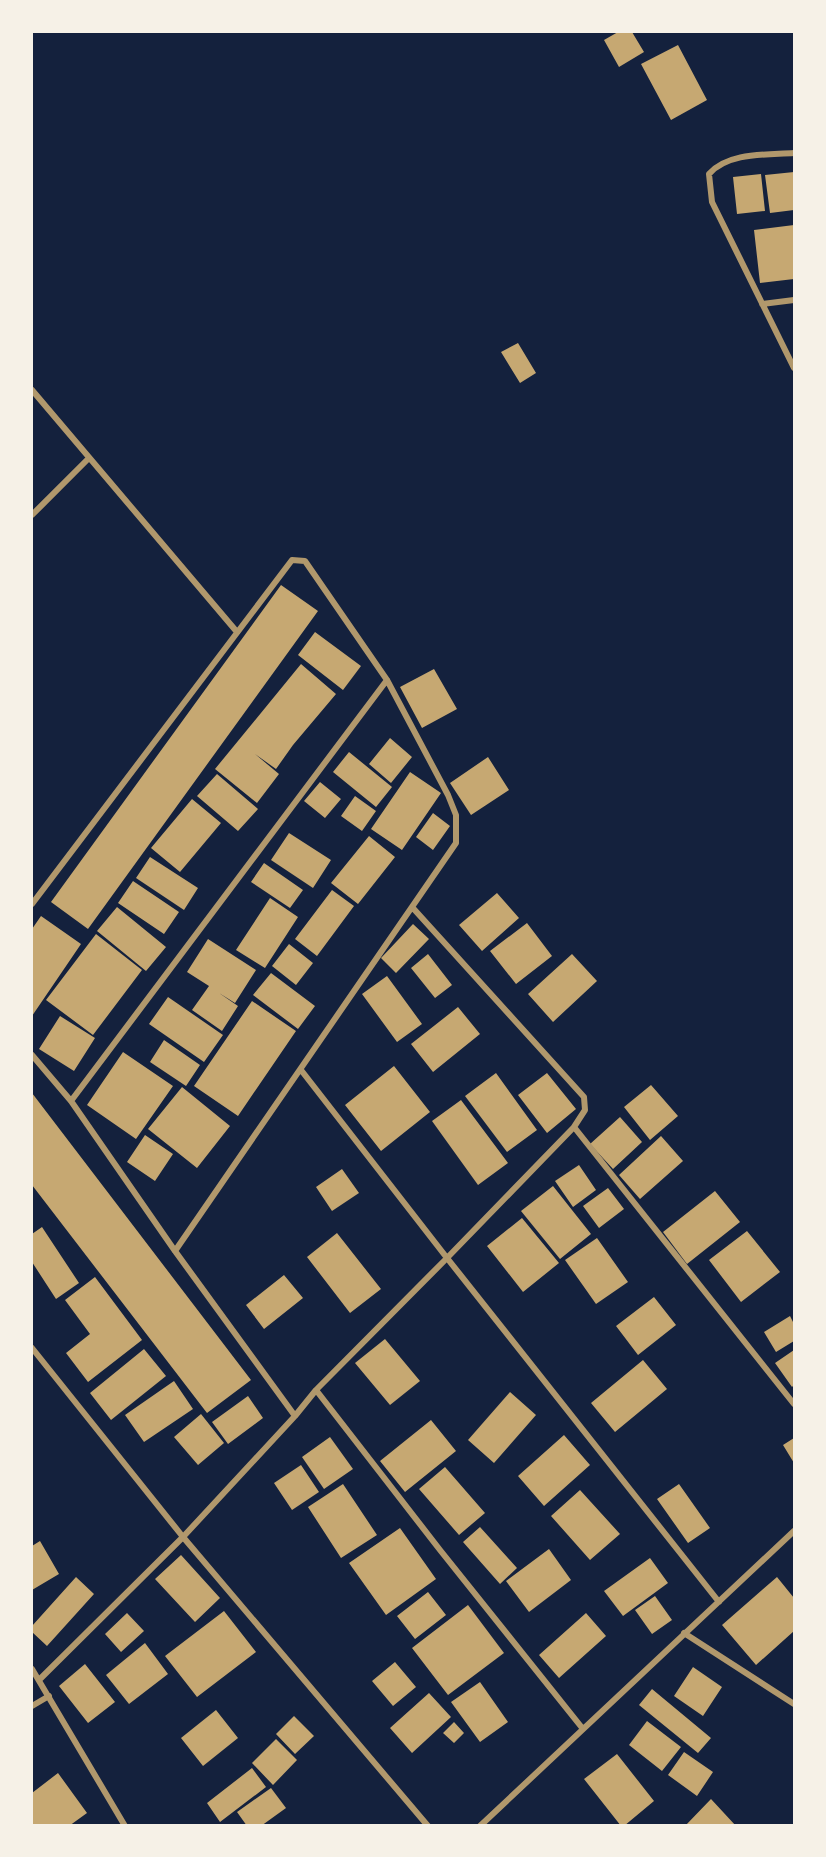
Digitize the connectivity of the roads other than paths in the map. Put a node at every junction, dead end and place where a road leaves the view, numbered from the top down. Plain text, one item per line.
1 (795, 153) edge
2 (795, 300) edge
3 (762, 304) junction
4 (795, 368) edge
5 (32, 390) edge
6 (89, 458) junction
7 (32, 515) edge
8 (237, 632) junction
9 (387, 680) junction
10 (32, 904) edge
11 (412, 907) junction
12 (32, 1055) edge
13 (301, 1070) junction
14 (71, 1101) junction
15 (574, 1127) junction
16 (175, 1251) junction
17 (447, 1258) junction
18 (32, 1348) edge
19 (316, 1390) junction
20 (795, 1404) edge
21 (295, 1416) junction
22 (795, 1531) edge
23 (183, 1537) junction
24 (719, 1602) junction
25 (684, 1633) junction
26 (32, 1669) edge
27 (39, 1680) junction
28 (49, 1696) junction
29 (795, 1704) edge
30 (32, 1706) edge
31 (583, 1729) junction
32 (125, 1826) edge
33 (428, 1826) edge
34 (480, 1826) edge

1 - 3 street
2 - 3 street
3 - 4 street
5 - 6 street
6 - 7 street
6 - 8 street
8 - 9 street
8 - 10 street
9 - 11 street
9 - 14 street
11 - 13 street
11 - 15 street
12 - 14 street
13 - 16 street
13 - 17 street
14 - 16 street
15 - 17 street
15 - 20 street
16 - 21 street
17 - 19 street
17 - 24 street
18 - 23 street
19 - 21 street
19 - 31 street
21 - 23 street
22 - 24 street
23 - 27 street
23 - 33 street
24 - 25 street
25 - 29 street
25 - 31 street
26 - 27 street
27 - 28 street
28 - 30 street
28 - 32 street
31 - 34 street

